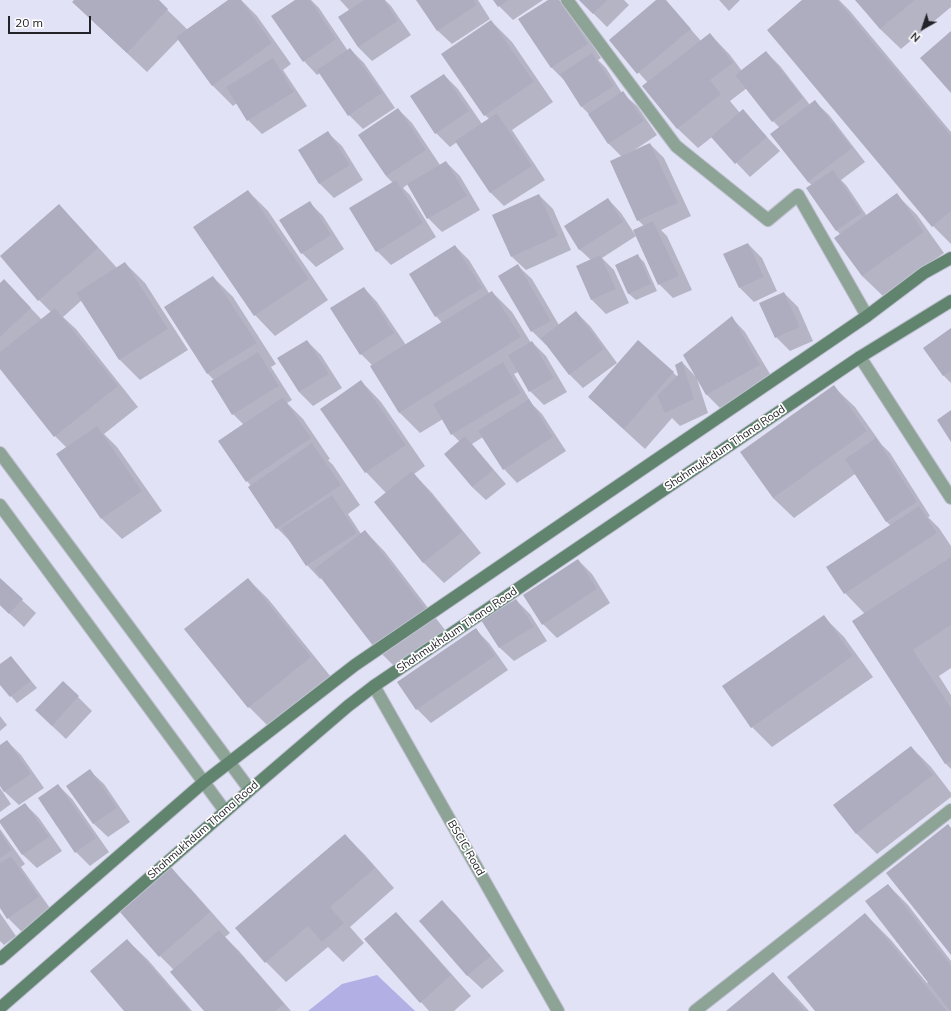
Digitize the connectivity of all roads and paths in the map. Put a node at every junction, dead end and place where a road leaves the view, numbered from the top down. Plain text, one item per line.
1 (567, 0) edge
2 (951, 258) edge
3 (951, 301) edge
4 (867, 316) junction
5 (860, 357) junction
6 (0, 453) edge
7 (951, 498) edge
8 (0, 504) edge
9 (374, 686) junction
10 (230, 762) junction
11 (204, 782) junction
12 (250, 790) junction
13 (951, 810) edge
14 (225, 811) junction
15 (0, 959) edge
16 (0, 1008) edge
17 (558, 1011) edge
18 (695, 1011) edge

1 - 4 street
2 - 4 main road
3 - 5 main road, Shahmukhdum Thana Road
4 - 10 main road
5 - 7 street
5 - 9 main road, Shahmukhdum Thana Road
6 - 10 street
8 - 11 street
9 - 12 main road, Shahmukhdum Thana Road
9 - 17 street, BSCIC Road
10 - 11 main road
10 - 12 street
11 - 14 street
11 - 15 main road
12 - 14 main road, Shahmukhdum Thana Road
13 - 18 street
14 - 16 main road, Shahmukhdum Thana Road

